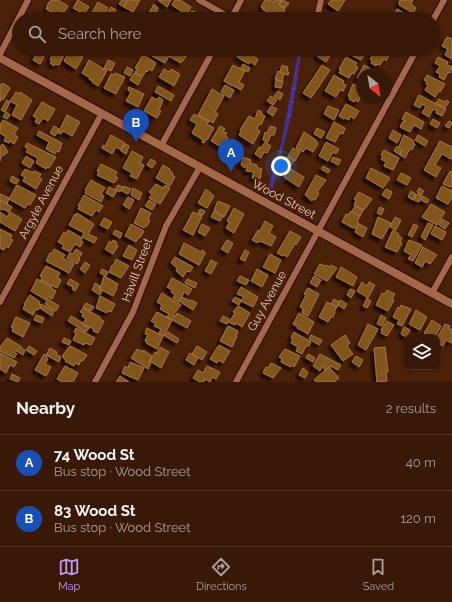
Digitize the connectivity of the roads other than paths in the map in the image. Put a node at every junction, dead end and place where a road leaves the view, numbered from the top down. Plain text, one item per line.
1 (28, 0) edge
2 (199, 0) edge
3 (241, 0) edge
4 (321, 0) edge
5 (444, 0) edge
6 (22, 12) edge
7 (219, 12) edge
8 (235, 12) edge
9 (318, 12) edge
10 (437, 12) edge
11 (12, 31) edge
12 (0, 54) edge
13 (210, 56) edge
14 (413, 56) edge
15 (0, 58) edge
16 (102, 113) junction
17 (161, 146) junction
18 (200, 167) junction
19 (318, 231) junction
20 (452, 256) edge
21 (432, 293) junction
22 (0, 302) edge
23 (452, 304) edge
24 (95, 382) edge
25 (236, 382) edge

1 - 6 street
2 - 7 street
3 - 8 street
4 - 9 street
5 - 10 street
11 - 12 street
13 - 17 street
14 - 19 street, Guy Avenue
15 - 16 street, Wood Street
16 - 17 street, Wood Street
16 - 22 street, Argyle Avenue
17 - 18 street, Wood Street
18 - 19 street, Wood Street
18 - 24 street, Havill Street
19 - 21 street, Wood Street
19 - 25 street, Guy Avenue
20 - 21 street
21 - 23 street, Wood Street

